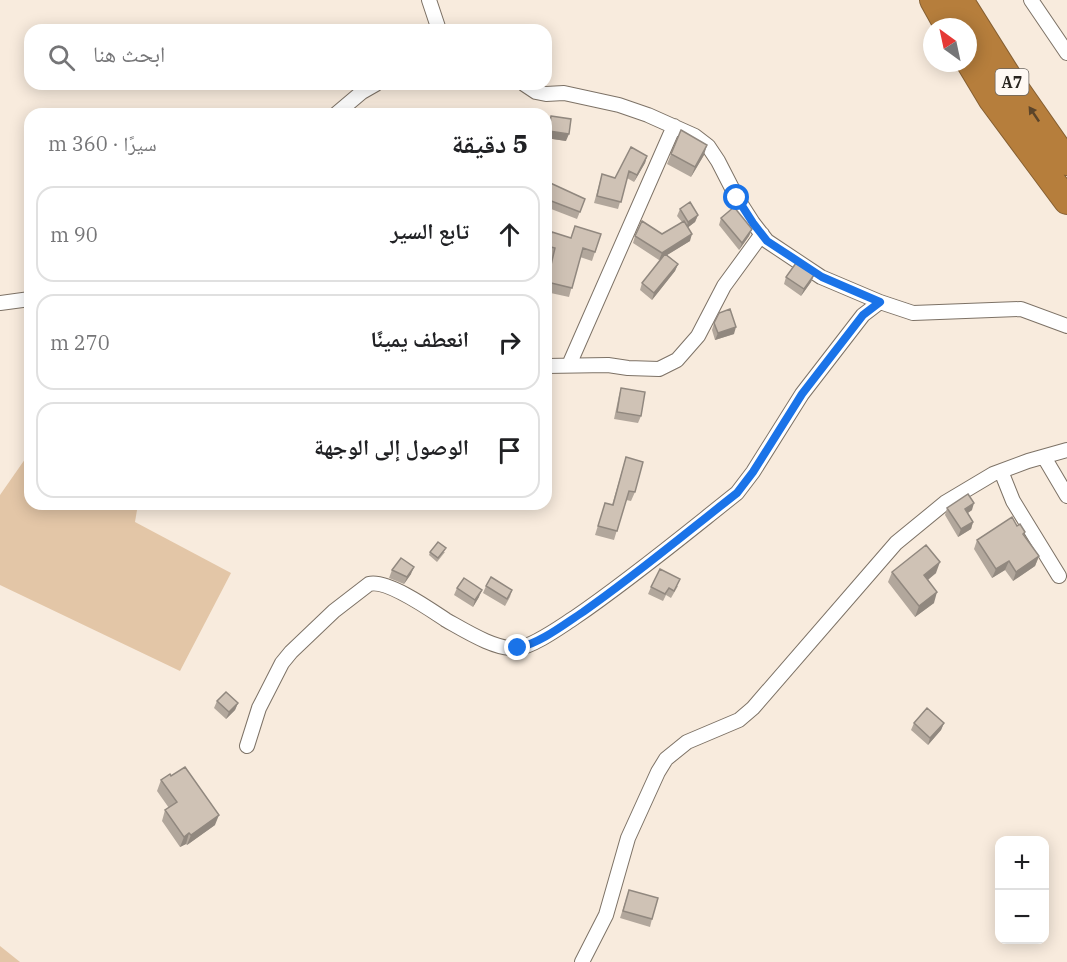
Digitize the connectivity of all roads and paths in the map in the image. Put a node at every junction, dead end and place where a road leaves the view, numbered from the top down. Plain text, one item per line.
1 (429, 0) edge
2 (933, 0) edge
3 (960, 0) edge
4 (1031, 0) edge
5 (943, 18) edge
6 (437, 24) edge
7 (1067, 53) edge
8 (975, 72) edge
9 (366, 90) edge
10 (533, 90) edge
11 (343, 108) edge
12 (674, 126) junction
13 (1067, 162) edge
14 (1067, 201) edge
15 (762, 234) junction
16 (24, 300) edge
17 (880, 302) junction
18 (0, 303) edge
19 (1067, 326) edge
20 (569, 365) junction
21 (552, 366) edge
22 (1067, 450) edge
23 (1044, 457) junction
24 (1001, 471) junction
25 (1067, 496) edge
26 (1059, 576) dead end
27 (247, 746) dead end
28 (582, 962) edge

1 - 6 street
2 - 5 highway
13 -> 3 highway, A7
4 - 7 street
8 - 14 highway, A7
9 - 11 street
10 - 12 street
12 - 15 street
12 - 20 street
15 - 17 street
15 - 20 street
16 - 18 street
17 - 19 street
17 - 27 street
20 - 21 street
22 - 23 street
23 - 24 street
23 - 25 street
24 - 26 street
24 - 28 street

